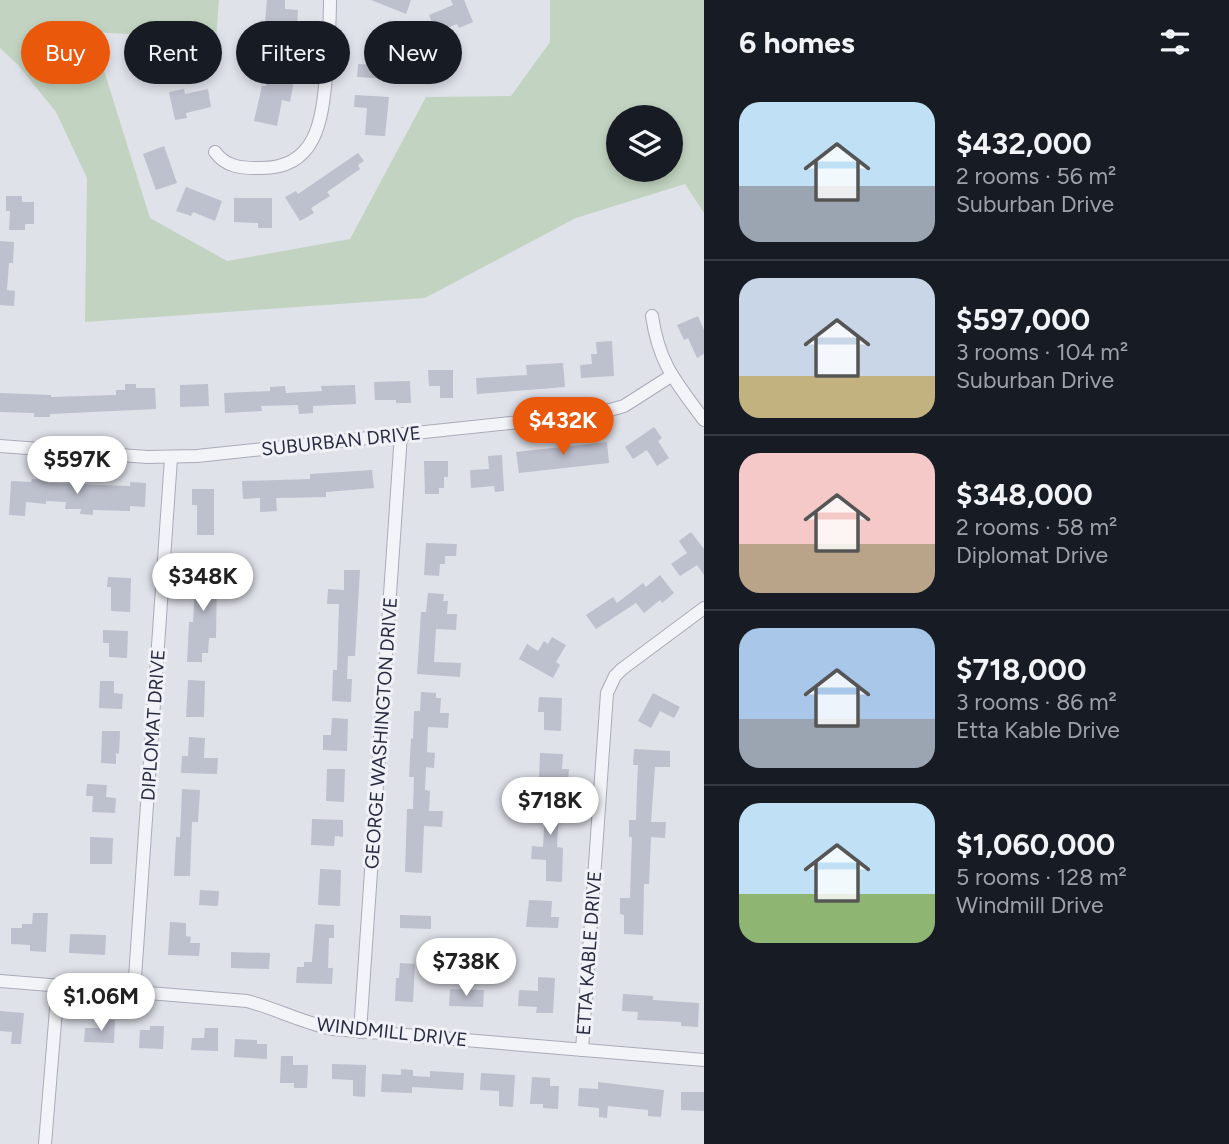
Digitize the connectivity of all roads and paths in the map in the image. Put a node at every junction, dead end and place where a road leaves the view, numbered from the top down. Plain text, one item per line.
1 (330, 0) edge
2 (215, 152) dead end
3 (652, 316) dead end
4 (671, 376) junction
5 (704, 420) edge
6 (401, 434) junction
7 (0, 446) edge
8 (171, 457) junction
9 (704, 607) edge
10 (0, 981) edge
11 (58, 985) junction
12 (134, 992) junction
13 (360, 1031) junction
14 (582, 1050) junction
15 (704, 1059) edge
16 (45, 1144) edge

1 - 2 street
3 - 4 street
4 - 5 street
4 - 6 street, SUBURBAN DRIVE
6 - 8 street, SUBURBAN DRIVE
6 - 13 street, GEORGE WASHINGTON DRIVE
7 - 8 street, SUBURBAN DRIVE
8 - 12 street, DIPLOMAT DRIVE
9 - 14 street, ETTA KABLE DRIVE
10 - 11 street, WINDMILL DRIVE
11 - 12 street, WINDMILL DRIVE
11 - 16 street
12 - 13 street, WINDMILL DRIVE
13 - 14 street, WINDMILL DRIVE
14 - 15 street, WINDMILL DRIVE

